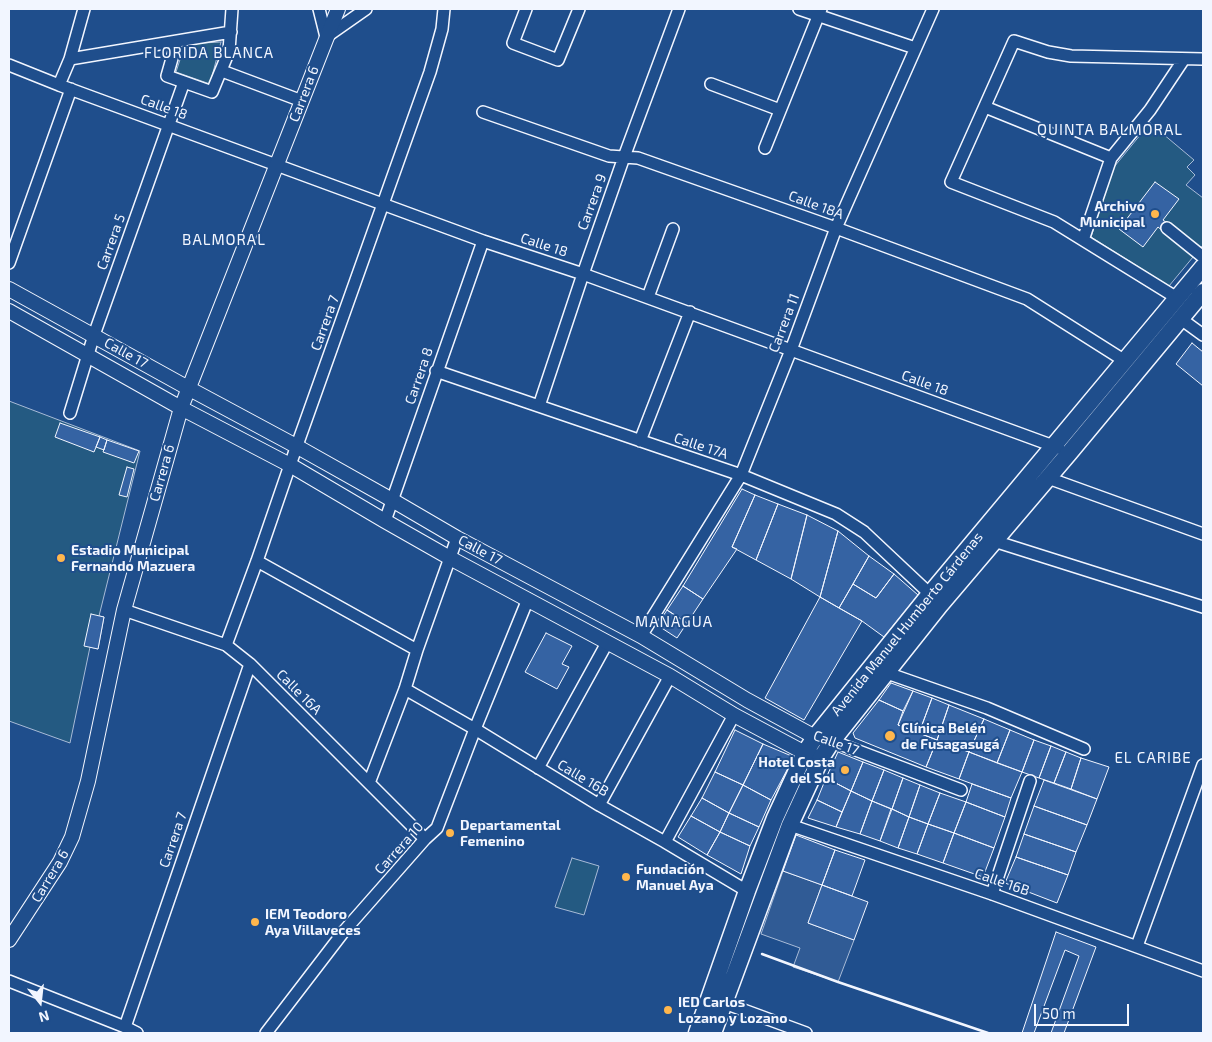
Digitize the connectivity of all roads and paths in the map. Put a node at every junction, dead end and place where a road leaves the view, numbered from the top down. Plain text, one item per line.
1 (84, 9) edge
2 (232, 9) edge
3 (320, 9) edge
4 (338, 9) edge
5 (366, 9) edge
6 (444, 9) edge
7 (526, 9) edge
8 (579, 9) edge
9 (679, 9) edge
10 (799, 9) edge
11 (932, 9) edge
12 (819, 12) edge
13 (230, 32) junction
14 (326, 37) junction
15 (177, 41) junction
16 (914, 48) junction
17 (70, 59) junction
18 (1184, 59) junction
19 (1203, 60) edge
20 (9, 65) edge
21 (222, 71) junction
22 (184, 82) junction
23 (711, 84) dead end
24 (65, 87) junction
25 (302, 101) junction
26 (985, 107) junction
27 (780, 110) junction
28 (483, 112) dead end
29 (168, 125) junction
30 (765, 148) dead end
31 (624, 157) junction
32 (1111, 158) junction
33 (276, 164) junction
34 (383, 204) junction
35 (836, 228) junction
36 (1167, 228) dead end
37 (673, 229) dead end
38 (1083, 240) junction
39 (483, 241) junction
40 (1203, 257) edge
41 (9, 263) edge
42 (1203, 266) edge
43 (583, 274) junction
44 (9, 289) edge
45 (1203, 292) edge
46 (648, 297) junction
47 (1177, 298) junction
48 (9, 311) edge
49 (690, 312) junction
50 (1181, 319) junction
51 (94, 335) junction
52 (1203, 335) edge
53 (791, 350) junction
54 (87, 355) junction
55 (1126, 361) junction
56 (436, 371) junction
57 (188, 388) junction
58 (539, 406) junction
59 (181, 408) junction
60 (70, 414) dead end
61 (640, 441) junction
62 (1054, 445) junction
63 (296, 446) junction
64 (1070, 452) junction
65 (290, 465) junction
66 (741, 475) junction
67 (1048, 478) junction
68 (392, 500) junction
69 (385, 521) junction
70 (1203, 534) edge
71 (458, 538) junction
72 (994, 541) junction
73 (450, 558) junction
74 (257, 561) junction
75 (930, 594) junction
76 (528, 599) junction
77 (1203, 607) edge
78 (124, 610) junction
79 (642, 636) junction
80 (608, 643) junction
81 (226, 645) junction
82 (417, 650) junction
83 (250, 664) junction
84 (887, 673) junction
85 (670, 676) junction
86 (405, 689) junction
87 (734, 714) junction
88 (475, 729) junction
89 (816, 737) junction
90 (832, 741) junction
91 (1084, 749) dead end
92 (805, 753) junction
93 (822, 758) junction
94 (1203, 765) edge
95 (538, 768) junction
96 (1030, 781) dead end
97 (369, 783) junction
98 (961, 790) dead end
99 (599, 805) junction
100 (790, 824) junction
101 (426, 839) junction
102 (665, 842) junction
103 (747, 891) junction
104 (992, 894) junction
105 (9, 940) edge
106 (1137, 946) junction
107 (1203, 971) edge
108 (9, 981) edge
109 (717, 1000) junction
110 (125, 1027) junction
111 (137, 1033) edge
112 (266, 1033) edge
113 (697, 1033) edge
114 (713, 1033) edge
115 (806, 1033) edge

1 - 17 street
2 - 13 street
3 - 14 street
4 - 14 street, Carrera 6
5 - 14 street
6 - 34 street, Carrera 7
7 - 8 street
9 - 31 street, Carrera 9
10 - 12 street
11 - 16 street, Carrera 11
12 - 16 street
12 - 27 street
13 - 15 street
13 - 21 street
14 - 25 street, Carrera 6
15 - 17 street
15 - 22 street
16 - 35 street, Carrera 11
17 - 24 street
18 - 19 street
18 - 26 street
18 - 32 street
20 - 24 street, Calle 18
21 - 22 street
21 - 25 street
22 - 29 street, Carrera 5
23 - 27 street
24 - 29 street, Calle 18
24 - 41 street
25 - 33 street, Carrera 6
26 - 32 street
26 - 38 street
27 - 30 street
28 - 31 street, Calle 18A
29 - 33 street, Calle 18
29 - 51 street, Carrera 5
31 - 35 street, Calle 18A
31 - 43 street, Carrera 9
32 - 38 street
33 - 34 street, Calle 18
33 - 57 street, Carrera 6
34 - 39 street, Calle 18
34 - 63 street, Carrera 7
35 - 53 street, Carrera 11
35 - 55 street, Calle 18A
36 - 40 street
37 - 46 street
38 - 47 street
39 - 43 street, Calle 18
39 - 56 street, Carrera 8
42 - 47 main road, Avenida Manuel Humberto Cárdenas
43 - 46 street, Calle 18
43 - 58 street, Carrera 9
44 - 51 street, Calle 17
45 - 50 main road, Avenida Manuel Humberto Cárdenas
46 - 49 street, Calle 18
47 - 55 main road, Avenida Manuel Humberto Cárdenas
48 - 54 street, Calle 17
49 - 53 street, Calle 18
49 - 61 street
50 - 52 street
50 - 64 main road, Avenida Manuel Humberto Cárdenas
51 - 54 street, Carrera 5
51 - 57 street, Calle 17
53 - 62 street, Calle 18
53 - 66 street, Carrera 11
54 - 59 street, Calle 17
54 - 60 street, Carrera 5
55 - 62 main road, Avenida Manuel Humberto Cárdenas
56 - 58 street, Calle 17A
56 - 68 street, Carrera 8
57 - 59 street, Carrera 6
57 - 63 street, Calle 17
58 - 61 street, Calle 17A
59 - 65 street, Calle 17
59 - 78 street, Carrera 6
61 - 66 street, Calle 17A
62 - 64 street, Calle 18
62 - 75 main road, Avenida Manuel Humberto Cárdenas
63 - 65 street, Carrera 7
63 - 68 street, Calle 17
64 - 67 main road, Avenida Manuel Humberto Cárdenas
65 - 69 street, Calle 17
65 - 74 street, Carrera 7
66 - 75 street, Calle 17A
66 - 79 street, Carrera 11
67 - 70 street
67 - 72 main road, Avenida Manuel Humberto Cárdenas
68 - 69 street, Carrera 8
68 - 71 street, Calle 17
69 - 73 street, Calle 17
71 - 73 street
71 - 79 street, Calle 17
72 - 77 street
72 - 84 main road, Avenida Manuel Humberto Cárdenas
73 - 76 street, Calle 17
73 - 82 street
74 - 81 street, Carrera 7
74 - 82 street
75 - 89 main road, Avenida Manuel Humberto Cárdenas
76 - 80 street, Calle 17
76 - 88 street, Carrera 10
78 - 81 street, Calle 16A
78 - 105 street, Carrera 6
79 - 89 street, Calle 17
80 - 85 street, Calle 17
80 - 95 street
81 - 83 street, Calle 16A
82 - 86 street
83 - 97 street, Calle 16A
83 - 110 street, Carrera 7
84 - 90 main road, Avenida Manuel Humberto Cárdenas
84 - 91 street
85 - 87 street, Calle 17
85 - 99 street
86 - 88 street, Calle 16B
86 - 97 street
87 - 92 street, Calle 17
87 - 102 street
88 - 95 street, Calle 16B
88 - 101 street, Carrera 10
89 - 90 street, Calle 17
89 - 92 main road, Avenida Manuel Humberto Cárdenas
90 - 93 main road, Avenida Manuel Humberto Cárdenas
90 - 98 street, Calle 17
92 - 93 street, Calle 17
92 - 103 main road, Avenida Manuel Humberto Cárdenas
93 - 100 main road, Avenida Manuel Humberto Cárdenas
94 - 106 street
95 - 99 street, Calle 16B
96 - 104 street
97 - 101 street, Calle 16A
99 - 102 street, Calle 16B
100 - 104 street, Calle 16B
100 - 109 main road, Avenida Manuel Humberto Cárdenas
101 - 112 street, Carrera 10
102 - 103 street, Calle 16B
103 - 109 main road, Avenida Manuel Humberto Cárdenas
104 - 106 street, Calle 16B
106 - 107 street, Calle 16B
108 - 110 street
109 - 113 main road, Avenida Manuel Humberto Cárdenas
109 - 114 main road, Avenida Manuel Humberto Cárdenas
109 - 115 street
110 - 111 street

